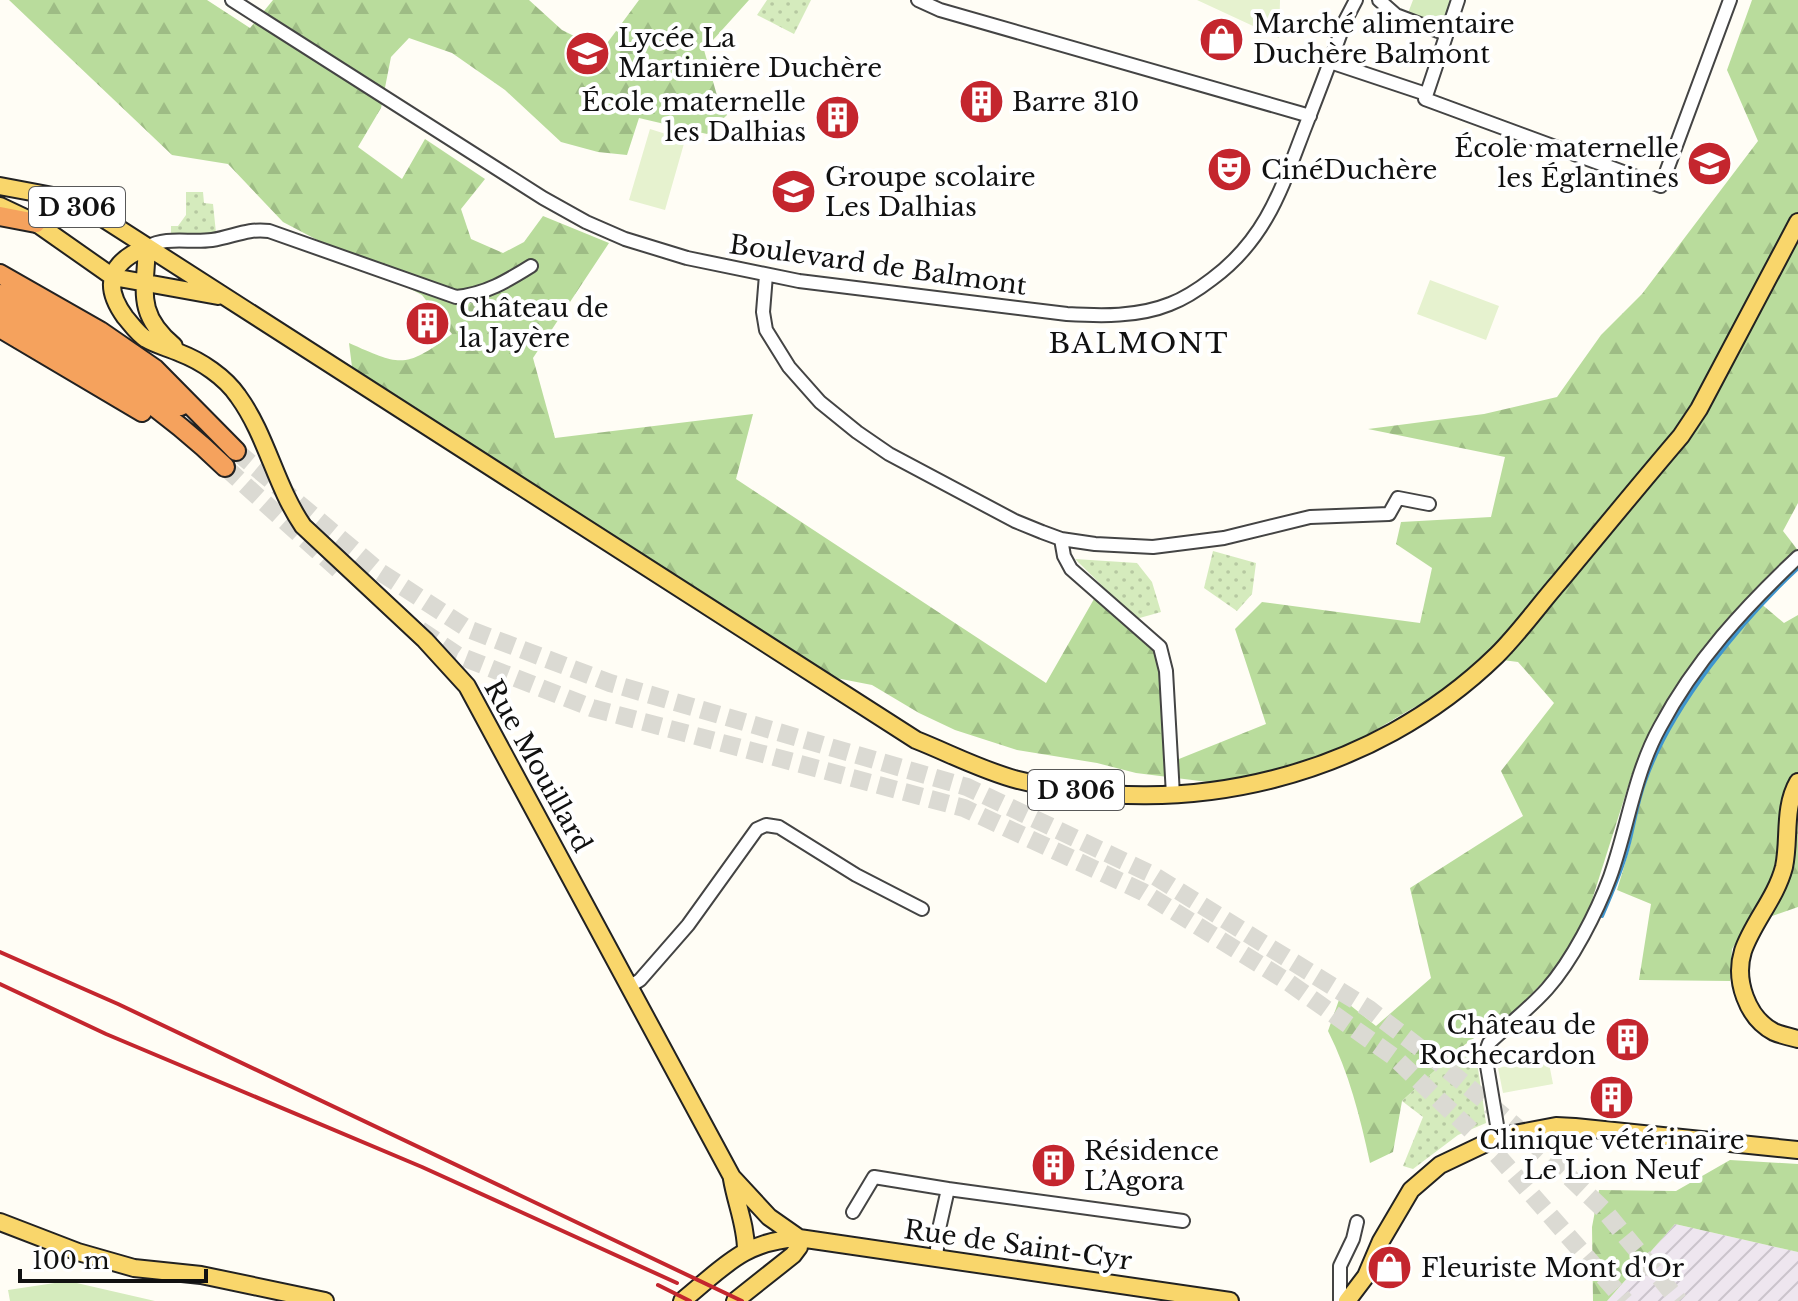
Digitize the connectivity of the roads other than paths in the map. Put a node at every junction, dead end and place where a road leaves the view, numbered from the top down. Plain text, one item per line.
1 (232, 0) edge
2 (918, 0) edge
3 (1356, 0) edge
4 (1379, 0) edge
5 (1458, 0) edge
6 (1730, 0) edge
7 (1446, 34) junction
8 (1330, 62) junction
9 (1426, 94) junction
10 (1310, 116) junction
11 (0, 186) edge
12 (0, 206) edge
13 (0, 216) edge
14 (1798, 222) edge
15 (36, 223) junction
16 (147, 247) junction
17 (531, 266) dead end
18 (0, 274) edge
19 (766, 275) junction
20 (113, 277) junction
21 (145, 284) junction
22 (164, 288) junction
23 (0, 294) edge
24 (227, 297) junction
25 (0, 311) edge
26 (153, 325) junction
27 (0, 328) edge
28 (183, 354) junction
29 (210, 452) junction
30 (225, 467) tunnel mouth
31 (1429, 504) dead end
32 (1061, 539) junction
33 (1798, 557) edge
34 (1798, 782) edge
35 (1173, 795) junction
36 (922, 909) dead end
37 (629, 987) junction
38 (1798, 1039) edge
39 (1499, 1137) junction
40 (1798, 1150) edge
41 (732, 1177) junction
42 (948, 1189) junction
43 (853, 1212) dead end
44 (1183, 1221) dead end
45 (0, 1222) edge
46 (1357, 1222) dead end
47 (799, 1238) junction
48 (746, 1250) junction
49 (936, 1258) junction
50 (325, 1301) edge
51 (682, 1301) edge
52 (735, 1301) edge
53 (1230, 1301) edge
54 (1340, 1301) edge
55 (1347, 1301) edge

1 - 19 street, Boulevard de Balmont
2 - 10 street
3 - 8 street, Boulevard de Balmont
4 - 7 street
5 - 7 street
6 - 9 street
7 - 9 street
8 - 9 street
8 - 10 street, Boulevard de Balmont
10 - 19 street, Boulevard de Balmont
11 - 16 main road, D 306
12 - 15 main road, D 306
13 - 15 highway
14 - 35 main road, D 306
15 - 20 main road, D 306
16 - 17 street
16 - 20 main road
16 - 21 main road
16 - 24 main road, D 306
18 - 23 highway
19 - 32 street
20 - 21 main road, D 306
20 - 28 main road, Rue Mouillard
21 - 22 main road, D 306
21 - 26 main road
22 - 24 main road, D 306
22 - 26 main road
24 - 35 main road, D 306
25 - 29 highway
26 - 28 main road, Rue Mouillard
27 - 29 highway
28 - 37 main road, Rue Mouillard
29 - 30 highway
31 - 32 street
32 - 35 street
33 - 39 street
34 - 38 main road
36 - 37 street
37 - 41 main road, Rue Mouillard
39 - 40 main road
39 - 55 main road
41 - 47 main road, Rue Mouillard
41 - 48 main road, Rue Mouillard
42 - 43 street
42 - 44 street
42 - 49 street
45 - 50 main road
46 - 54 street
47 - 48 main road, Rue de Saint-Cyr
47 - 49 main road, Rue de Saint-Cyr
47 - 52 main road
48 - 51 main road, Rue de Saint-Cyr
49 - 53 main road, Rue de Saint-Cyr

